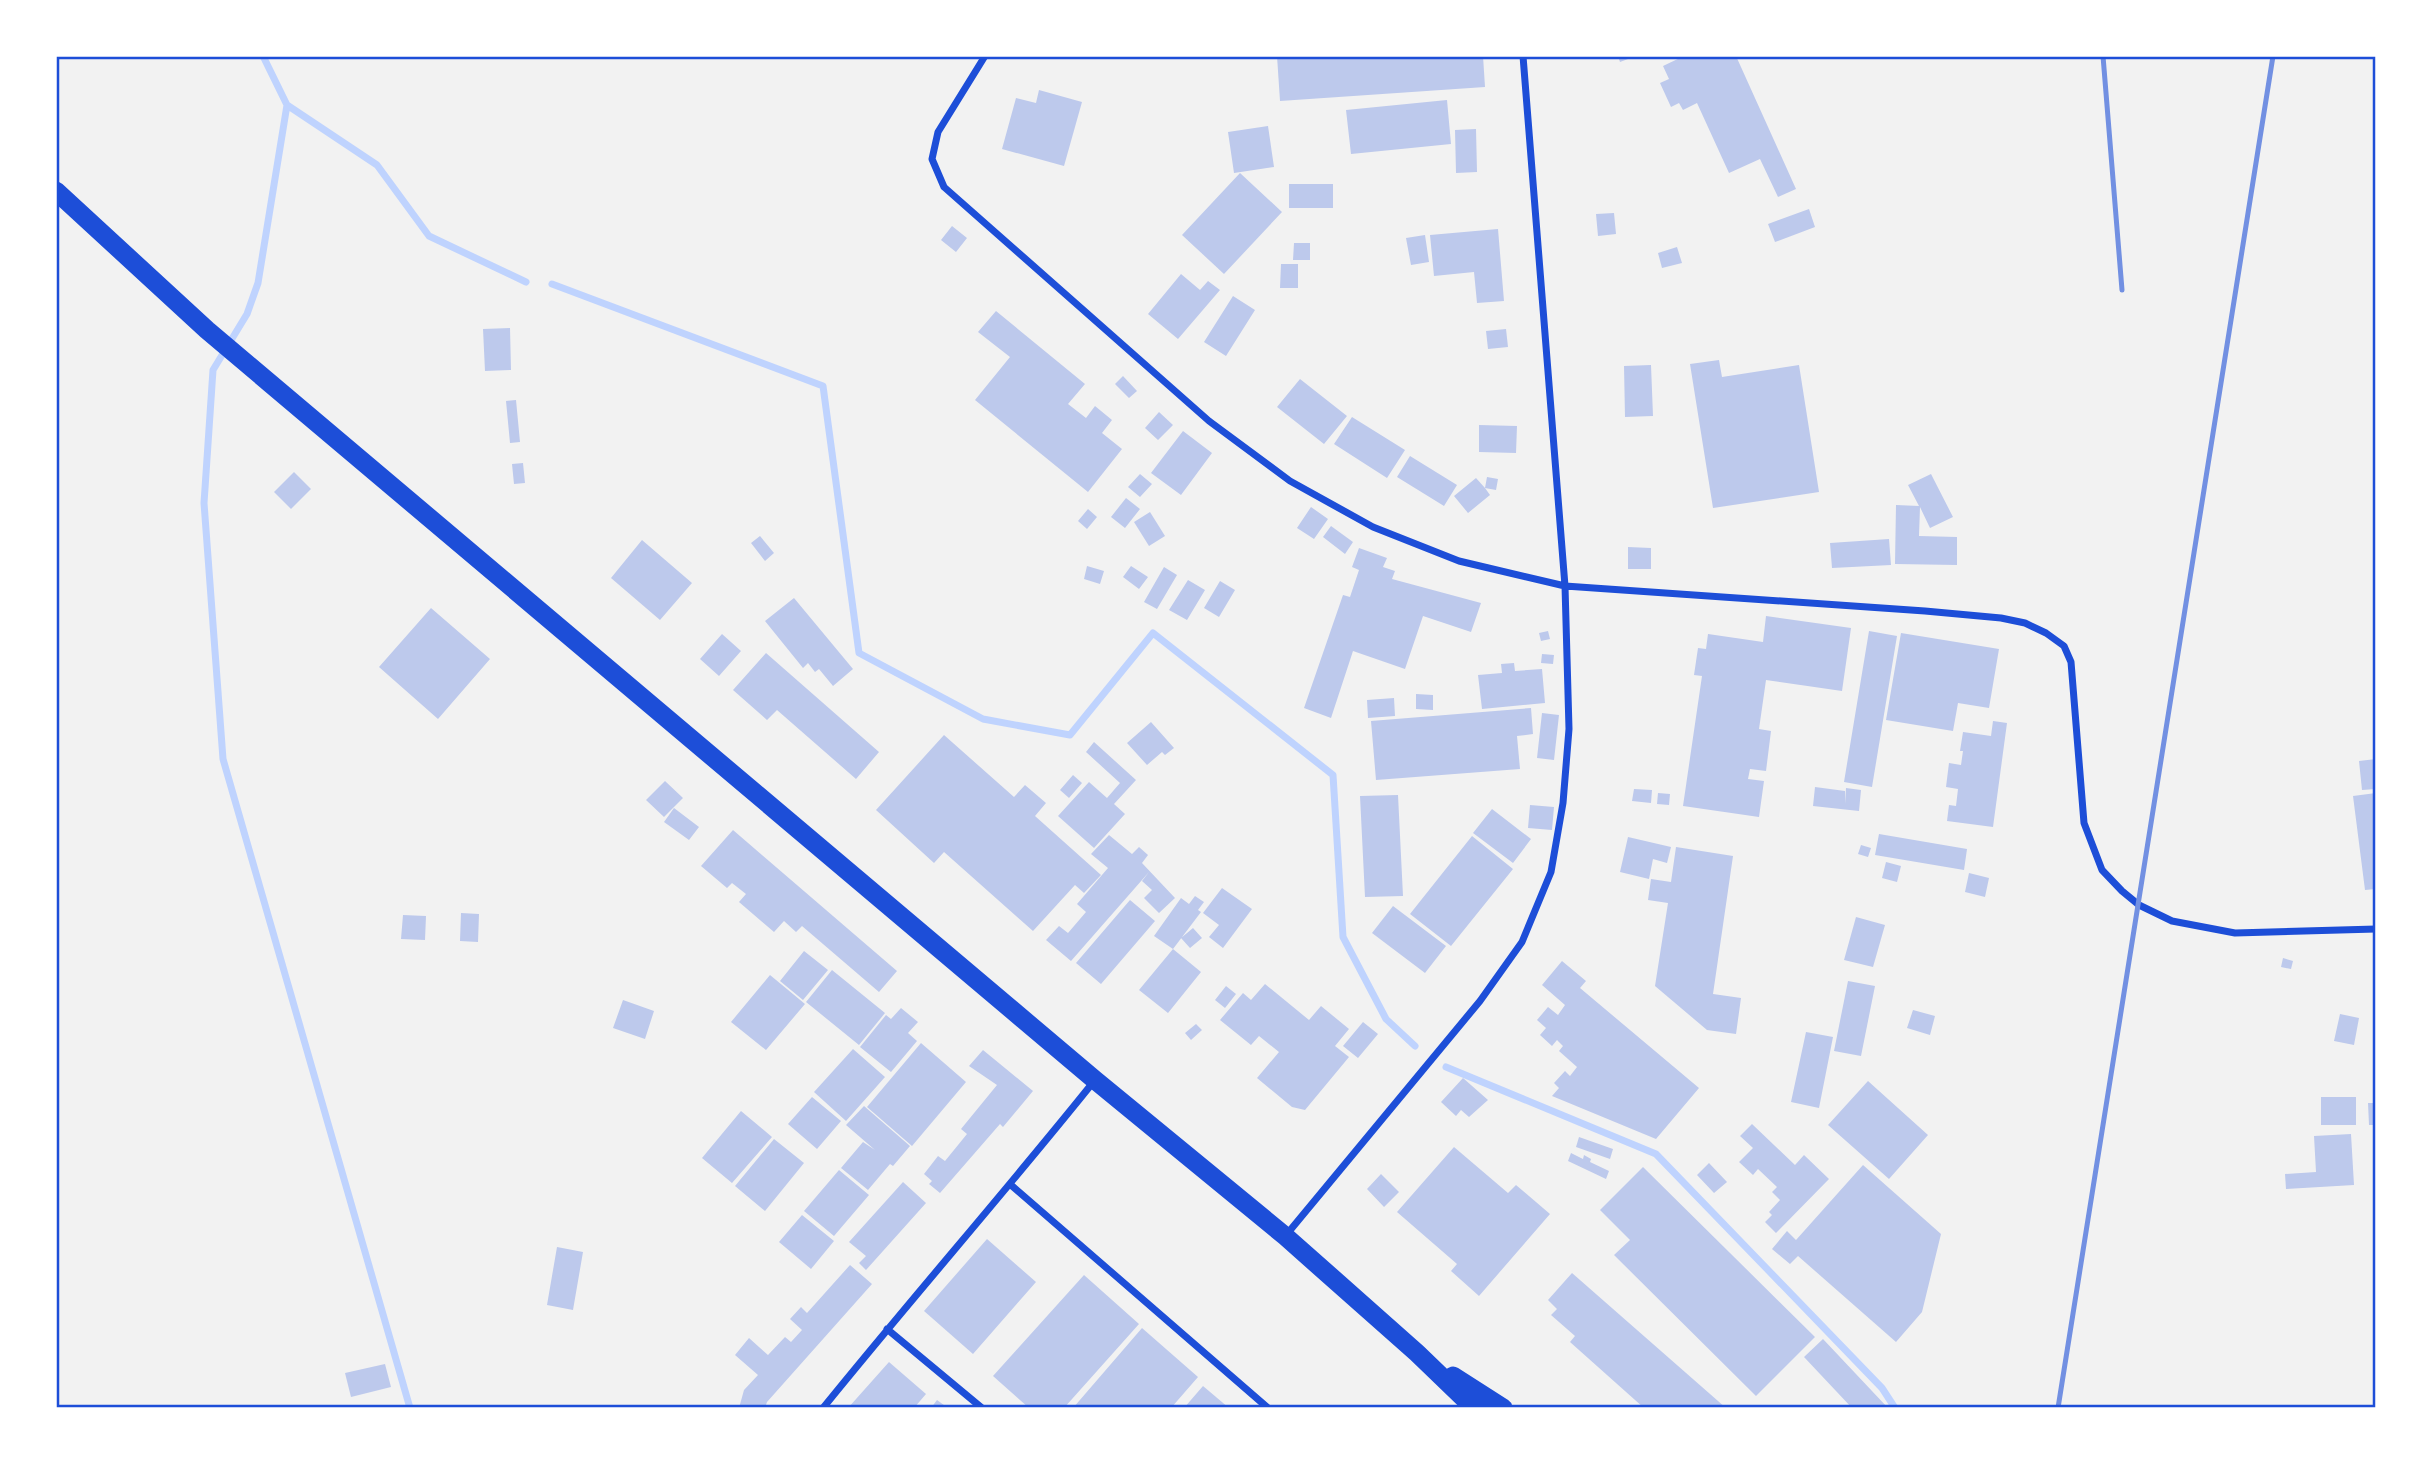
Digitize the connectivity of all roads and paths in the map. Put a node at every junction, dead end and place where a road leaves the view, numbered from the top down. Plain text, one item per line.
1 (985, 56) edge
2 (1523, 56) edge
3 (56, 191) edge
4 (1565, 586) junction
5 (2376, 929) edge
6 (1095, 1080) junction
7 (1011, 1185) junction
8 (1285, 1236) junction
9 (887, 1329) junction
10 (1417, 1353) junction
11 (823, 1408) edge
12 (982, 1408) edge
13 (1268, 1408) edge
14 (1474, 1408) edge
15 (1503, 1408) edge

1 - 4 street
2 - 4 street
3 - 6 highway
4 - 5 street
4 - 8 street
6 - 7 street
6 - 8 highway
7 - 9 street
7 - 13 street
8 - 10 highway
9 - 11 street
9 - 12 street
10 - 14 highway
10 - 15 highway

